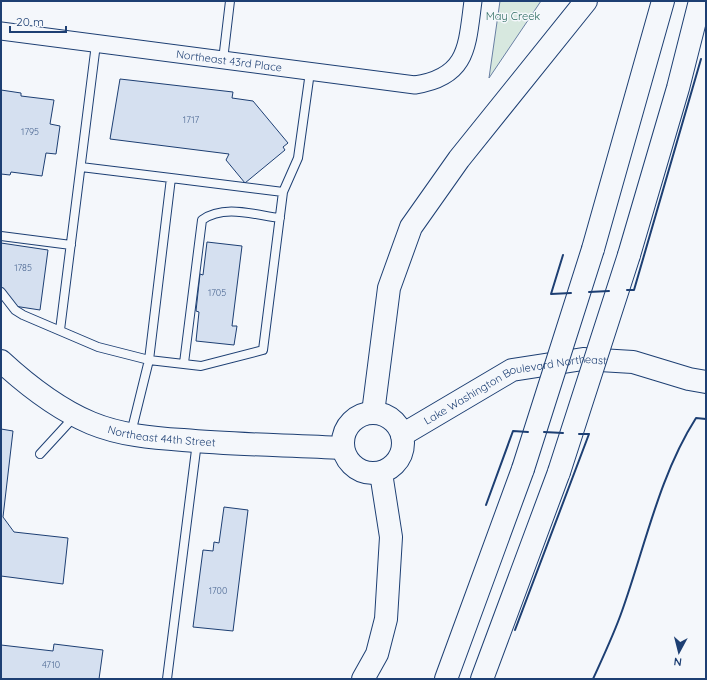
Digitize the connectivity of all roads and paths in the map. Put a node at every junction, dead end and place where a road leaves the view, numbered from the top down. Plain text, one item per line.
1 (230, 1) edge
2 (473, 1) edge
3 (586, 1) edge
4 (663, 1) edge
5 (700, 1) edge
6 (1, 31) edge
7 (96, 44) junction
8 (223, 60) junction
9 (310, 72) junction
10 (80, 167) junction
11 (171, 178) junction
12 (283, 192) junction
13 (280, 218) junction
14 (1, 236) edge
15 (71, 245) junction
16 (1, 292) edge
17 (60, 330) junction
18 (149, 360) junction
19 (1, 362) edge
20 (184, 364) junction
21 (706, 382) edge
22 (374, 413) junction
23 (76, 415) junction
24 (131, 434) junction
25 (402, 435) junction
26 (197, 442) junction
27 (343, 448) junction
28 (40, 454) dead end
29 (381, 473) junction
30 (167, 679) edge
31 (363, 679) edge
32 (446, 679) edge
33 (482, 679) edge

1 - 8 lane
2 - 9 street, Northeast 43rd Place
3 - 22 main road
4 - 32 main road, bridge
5 - 33 main road, bridge
6 - 7 street, Northeast 43rd Place
7 - 8 street, Northeast 43rd Place
7 - 10 lane
8 - 9 street, Northeast 43rd Place
9 - 12 lane
10 - 11 lane
10 - 15 lane
11 - 12 lane
11 - 18 lane
12 - 13 lane
13 - 20 lane
13 - 20 lane
14 - 15 lane
15 - 17 lane
16 - 17 lane
17 - 18 lane
18 - 20 lane
18 - 24 lane
19 - 23 main road, Northeast 44th Street
21 - 25 main road, Lake Washington Boulevard Northeast
22 - 25 main road
22 - 27 main road
23 - 24 main road, Northeast 44th Street
23 - 28 lane
24 - 26 main road, Northeast 44th Street
25 - 29 main road
26 - 27 main road, Northeast 44th Street
26 - 30 lane
27 - 29 main road
29 - 31 main road

